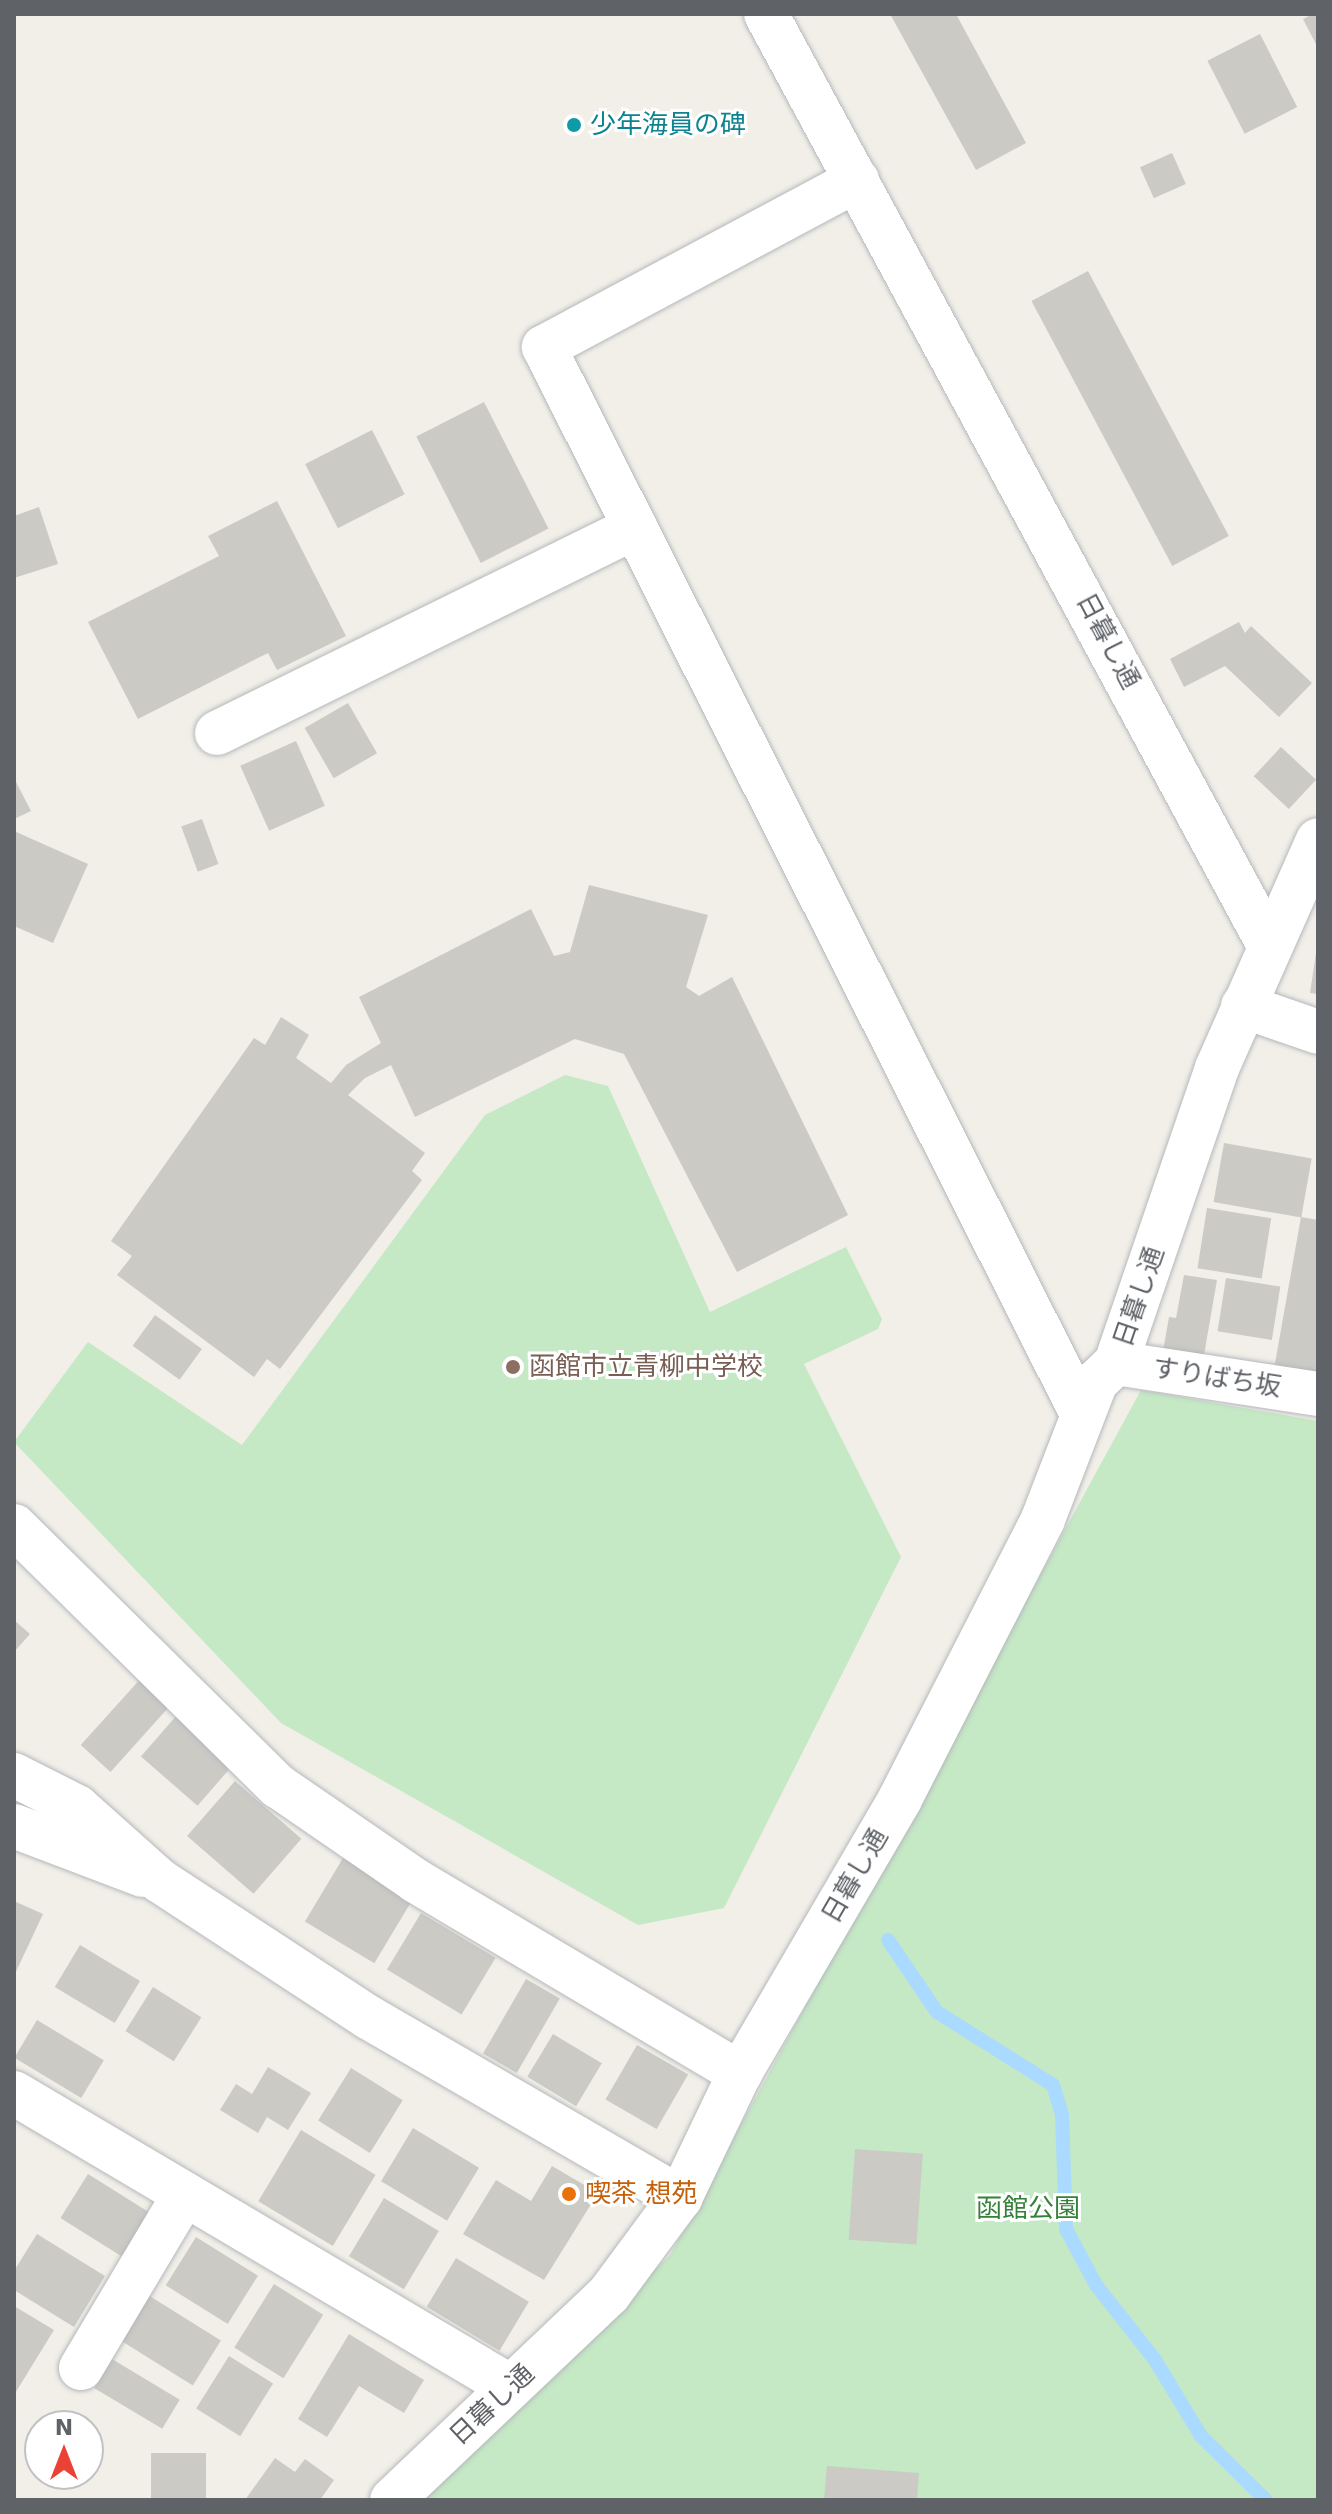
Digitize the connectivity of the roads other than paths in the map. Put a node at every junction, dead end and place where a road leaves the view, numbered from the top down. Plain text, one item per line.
1 (766, 14) edge
2 (857, 180) junction
3 (635, 527) junction
4 (217, 733) dead end
5 (1318, 840) edge
6 (1270, 947) junction
7 (1243, 1006) junction
8 (1318, 1032) edge
9 (1116, 1363) junction
10 (1318, 1394) edge
11 (1082, 1414) junction
12 (14, 1526) edge
13 (14, 1775) edge
14 (14, 1826) edge
15 (160, 1881) junction
16 (740, 2073) junction
17 (14, 2093) edge
18 (184, 2195) junction
19 (680, 2198) junction
20 (81, 2368) dead end
21 (511, 2387) junction
22 (392, 2500) edge

1 - 2 street, 日暮し通
2 - 3 street
2 - 6 street, 日暮し通
3 - 4 street
3 - 11 street
5 - 6 street
6 - 7 street, 日暮し通
7 - 8 street
7 - 9 street, 日暮し通
9 - 10 street, すりばち坂
9 - 11 street, 日暮し通
11 - 16 street, 日暮し通
12 - 16 street
13 - 15 street
14 - 15 street
15 - 19 street
16 - 19 street, 日暮し通
17 - 18 street
18 - 20 street
18 - 21 street
19 - 21 street, 日暮し通
21 - 22 street, 日暮し通

